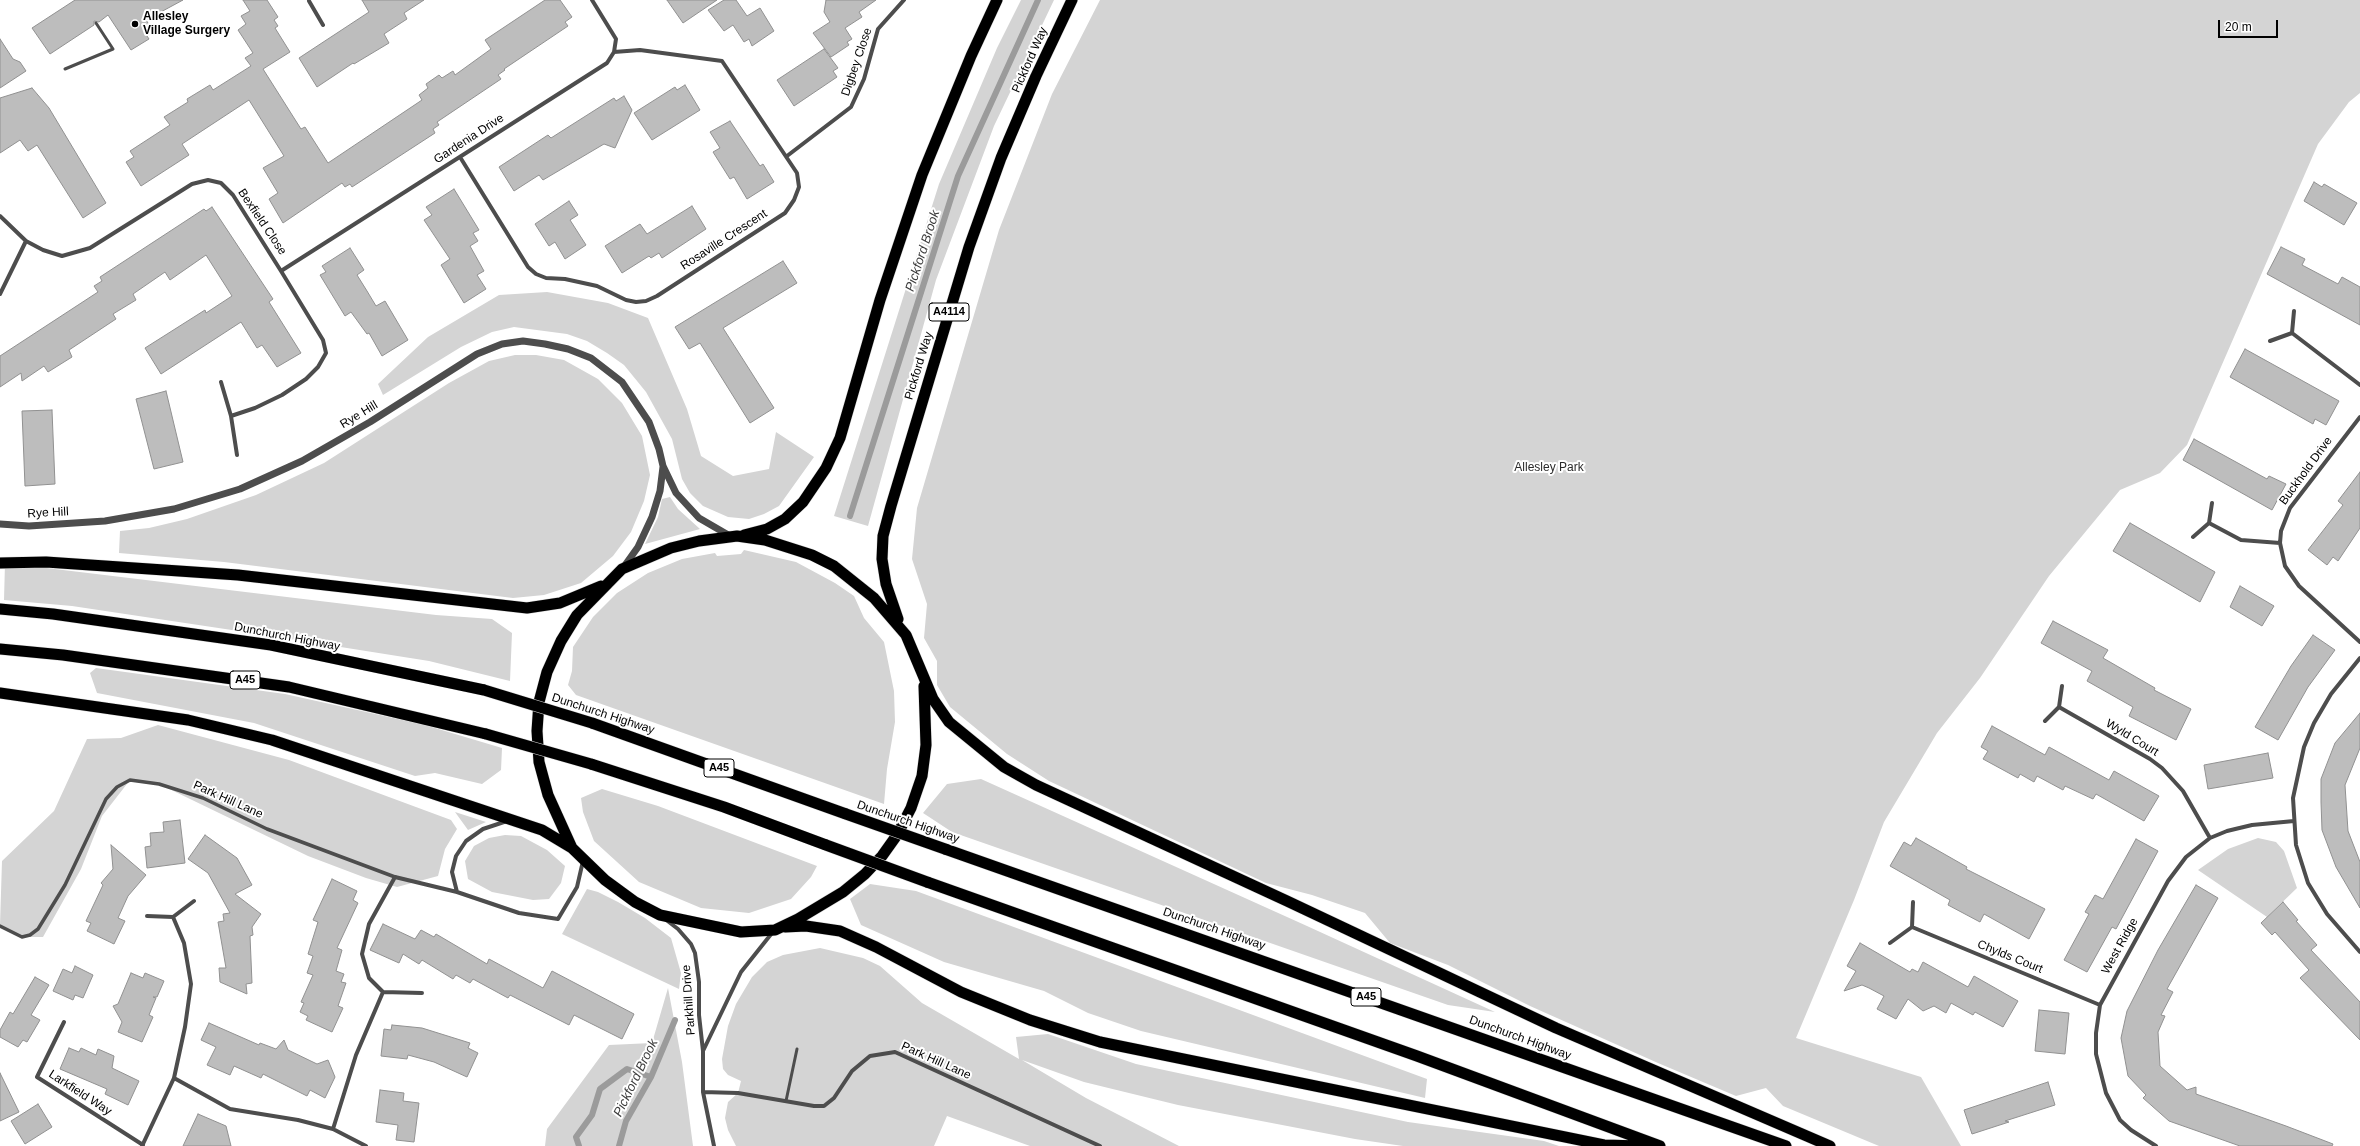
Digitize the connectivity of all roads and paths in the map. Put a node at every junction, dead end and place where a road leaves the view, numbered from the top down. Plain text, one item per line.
1 (309, 0) edge
2 (592, 0) edge
3 (904, 0) edge
4 (997, 0) edge
5 (1072, 0) edge
6 (96, 24) dead end
7 (323, 25) dead end
8 (614, 52) junction
9 (65, 69) dead end
10 (787, 156) junction
11 (460, 157) junction
12 (0, 216) edge
13 (26, 240) junction
14 (281, 270) junction
15 (0, 294) edge
16 (2294, 311) dead end
17 (2292, 333) junction
18 (2270, 341) dead end
19 (221, 382) dead end
20 (2360, 386) edge
21 (231, 416) junction
22 (2360, 417) edge
23 (237, 455) dead end
24 (663, 466) junction
25 (2212, 503) dead end
26 (2209, 523) junction
27 (0, 524) edge
28 (735, 536) junction
29 (2193, 537) dead end
30 (2280, 543) junction
31 (0, 563) edge
32 (622, 569) junction
33 (612, 578) junction
34 (0, 610) edge
35 (906, 635) junction
36 (2360, 642) edge
37 (0, 649) edge
38 (2360, 658) edge
39 (923, 674) junction
40 (2062, 686) dead end
41 (0, 693) edge
42 (2059, 707) junction
43 (2045, 721) dead end
44 (513, 820) junction
45 (2294, 821) junction
46 (2210, 838) junction
47 (572, 848) junction
48 (583, 859) junction
49 (395, 876) junction
50 (457, 892) junction
51 (194, 901) dead end
52 (1912, 902) dead end
53 (146, 916) dead end
54 (660, 916) junction
55 (172, 917) junction
56 (0, 926) edge
57 (1912, 927) junction
58 (777, 929) junction
59 (1890, 943) dead end
60 (2360, 952) edge
61 (383, 992) junction
62 (422, 993) dead end
63 (2100, 1005) junction
64 (64, 1022) dead end
65 (797, 1049) dead end
66 (703, 1051) junction
67 (174, 1078) junction
68 (703, 1092) junction
69 (786, 1101) junction
70 (333, 1129) junction
71 (143, 1146) edge
72 (366, 1146) edge
73 (714, 1146) edge
74 (1100, 1146) edge
75 (1642, 1146) edge
76 (1660, 1146) edge
77 (1786, 1146) edge
78 (1830, 1146) edge
79 (2156, 1146) edge

1 - 7 street
2 - 8 street
3 - 10 street, Digbey Close
4 - 28 highway
5 - 35 highway, Pickford Way / A4114
6 - 9 lane
8 - 10 street, Rosaville Crescent
8 - 11 street, Gardenia Drive
10 - 11 street, Rosaville Crescent
11 - 14 street, Gardenia Drive
12 - 13 street, Bexfield Close
13 - 14 street, Bexfield Close
13 - 15 street
14 - 21 street, Bexfield Close
16 - 17 street
17 - 18 street
17 - 20 street
19 - 21 street
21 - 23 street
22 - 30 street, Buckhold Drive
24 - 27 street, Rye Hill
24 - 28 street, Rye Hill
24 - 32 street, Rye Hill
25 - 26 street
26 - 29 street
26 - 30 street
28 - 32 highway
28 - 35 highway
30 - 36 street, Buckhold Drive
31 - 33 highway
32 - 33 highway
33 - 47 highway
34 - 77 highway, Dunchurch Highway / A45, bridge
35 - 39 highway, Pickford Way
37 - 76 highway, A45, bridge
38 - 45 street
39 - 58 highway
39 - 78 highway, Pickford Way
40 - 42 street
41 - 44 highway
42 - 43 street
42 - 46 street, Wyld Court
44 - 47 highway
44 - 50 street
45 - 46 street, West Ridge
45 - 60 street
46 - 63 street, West Ridge
47 - 48 highway
48 - 50 street, Park Hill Lane
48 - 54 highway
49 - 50 street, Park Hill Lane
49 - 56 street, Park Hill Lane
49 - 61 street
51 - 55 street
52 - 57 street
53 - 55 street
54 - 58 highway
54 - 66 street, Parkhill Drive
55 - 67 street, Larkfield Way
57 - 59 street
57 - 63 street, Chylds Court
58 - 66 street, Parkhill Drive
58 - 75 highway
61 - 62 street
61 - 70 street
63 - 79 street, West Ridge
64 - 71 street, Larkfield Way
65 - 69 lane
66 - 68 street, Parkhill Drive
67 - 70 street
67 - 71 street, Larkfield Way
68 - 69 street, Park Hill Lane
68 - 73 street, Parkhill Drive
69 - 74 street, Park Hill Lane
70 - 72 street

